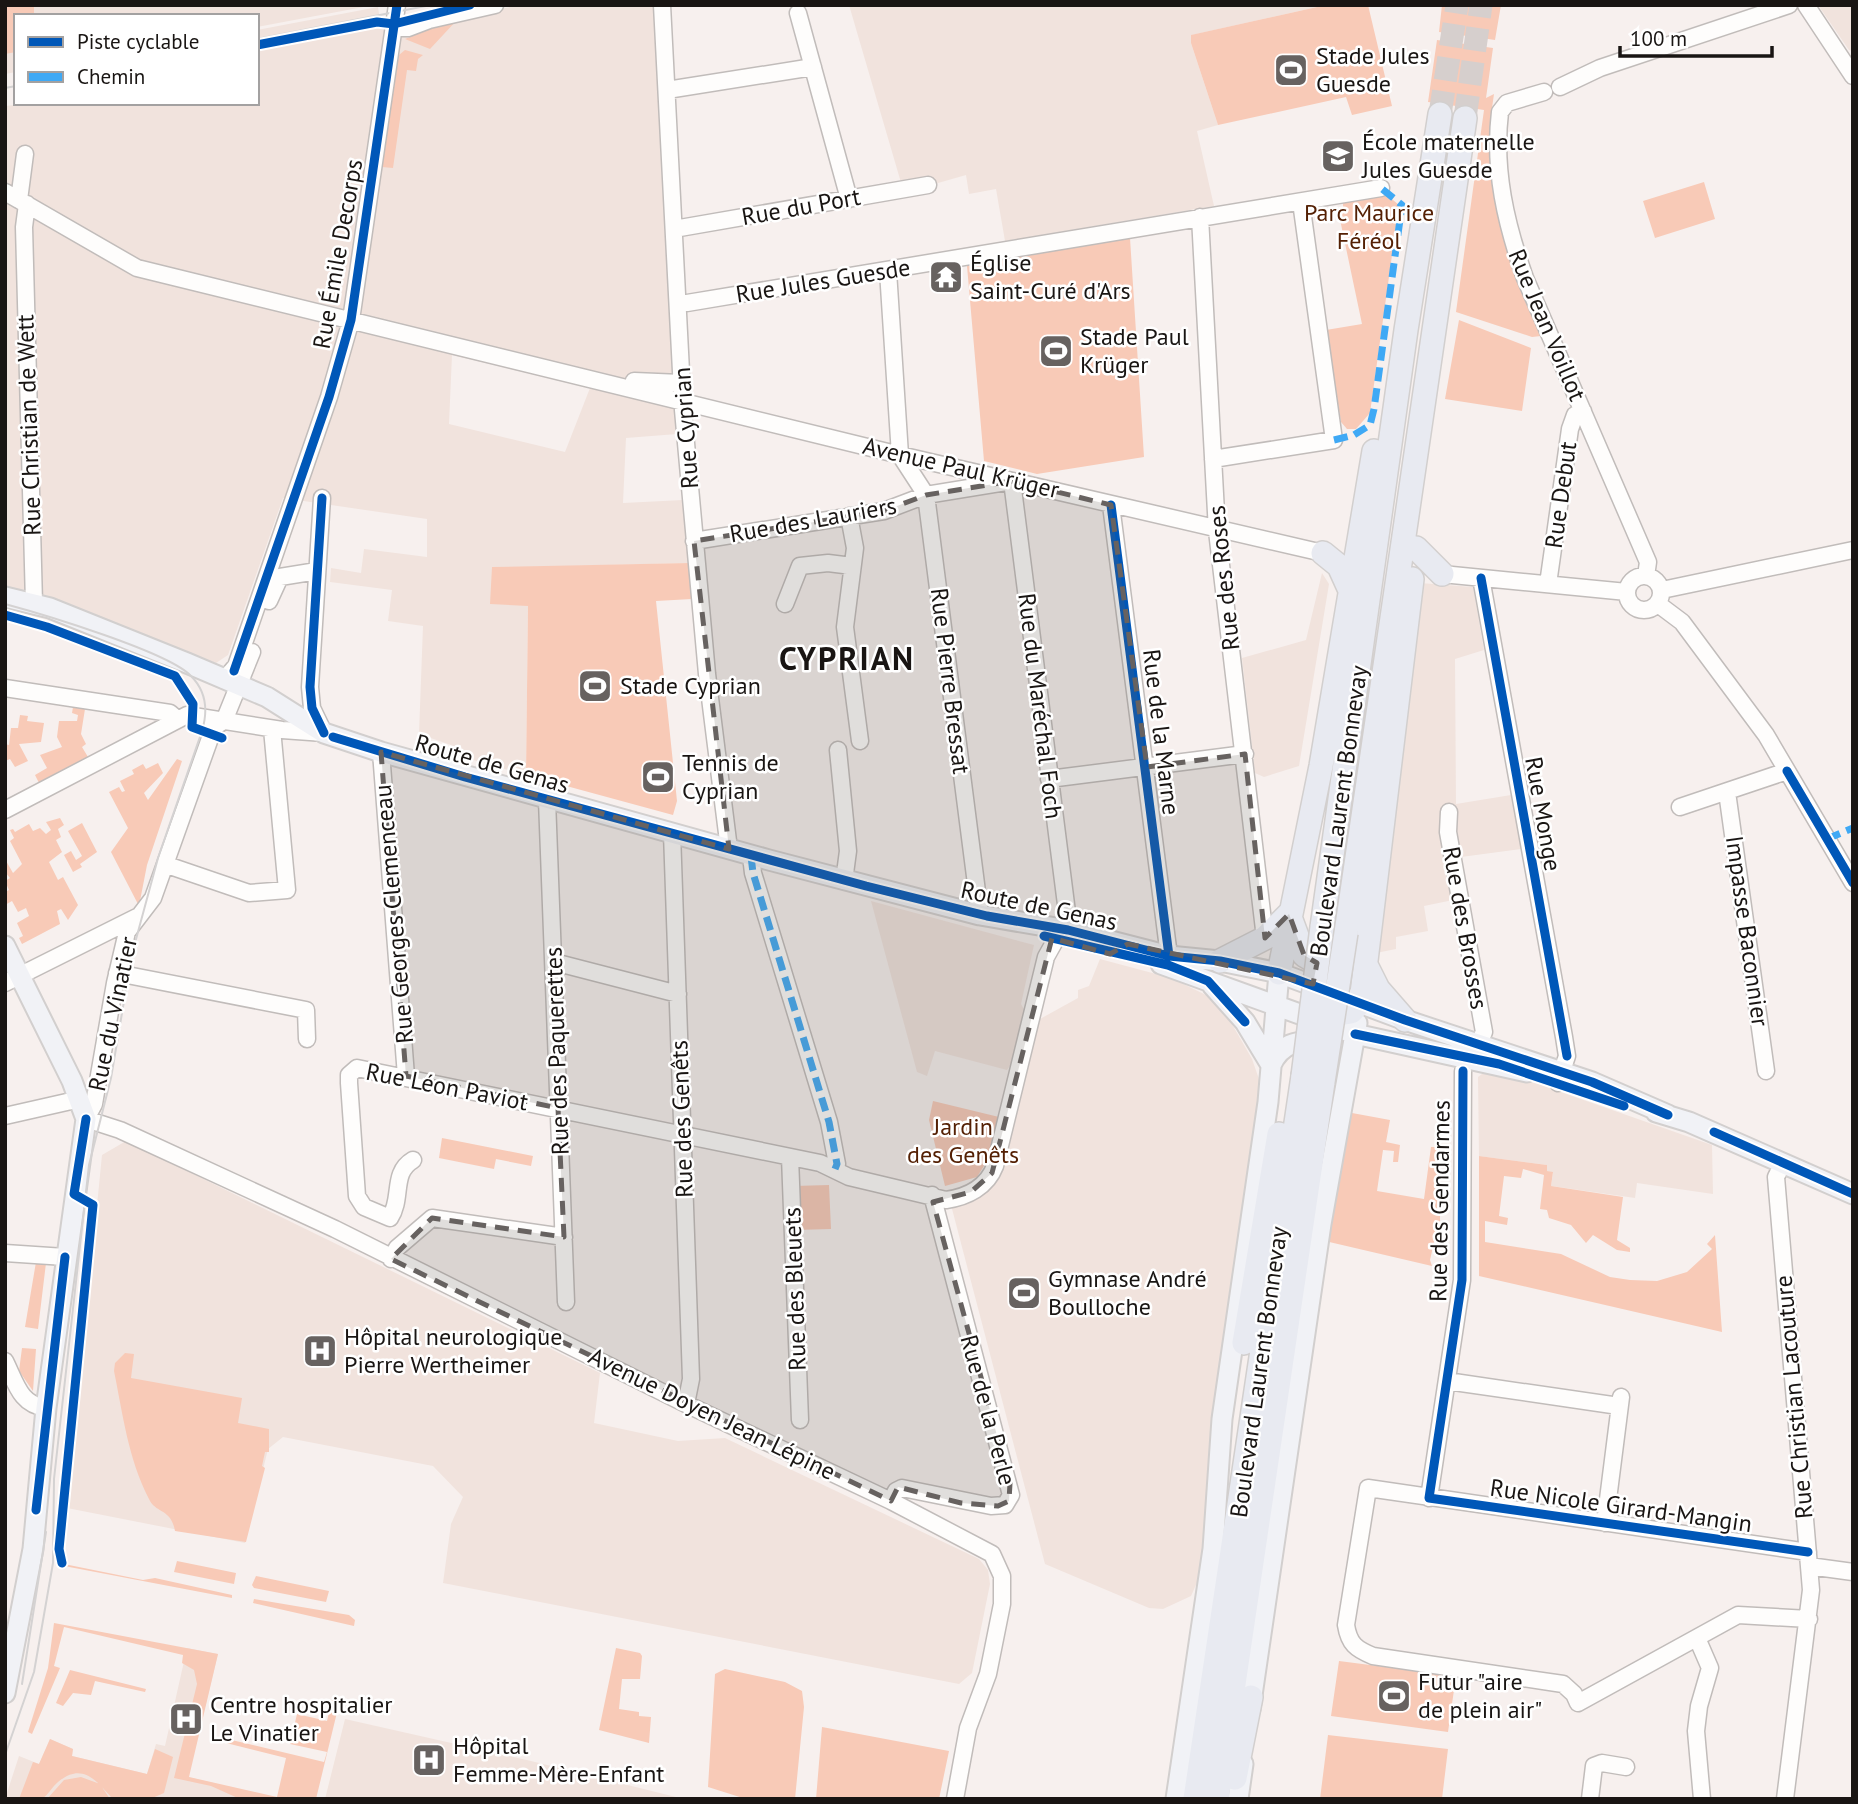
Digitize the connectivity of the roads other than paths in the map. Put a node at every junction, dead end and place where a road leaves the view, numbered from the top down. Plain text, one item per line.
1 (397, 5) edge
2 (495, 5) edge
3 (662, 5) edge
4 (1789, 5) edge
5 (1805, 5) edge
6 (798, 13) dead end
7 (393, 28) junction
8 (813, 67) junction
9 (1853, 76) edge
10 (667, 90) junction
11 (1440, 114) tunnel mouth
12 (1465, 118) tunnel mouth
13 (25, 154) dead end
14 (928, 186) dead end
15 (1381, 188) dead end
16 (17, 199) edge
17 (849, 199) junction
18 (1301, 202) junction
19 (1200, 218) junction
20 (674, 229) junction
21 (888, 271) junction
22 (678, 302) junction
23 (351, 320) junction
24 (1406, 330) junction
25 (1425, 382) junction
26 (682, 391) junction
27 (1583, 411) junction
28 (900, 455) junction
29 (1213, 459) junction
30 (1013, 481) junction
31 (926, 495) junction
32 (322, 498) dead end
33 (1111, 505) junction
34 (849, 516) junction
35 (1217, 531) junction
36 (1359, 537) junction
37 (695, 541) junction
38 (1416, 548) junction
39 (1853, 550) edge
40 (1323, 554) junction
41 (852, 566) junction
42 (1441, 574) junction
43 (1646, 576) junction
44 (316, 577) junction
45 (1481, 578) junction
46 (269, 584) junction
47 (1548, 584) junction
48 (1349, 589) junction
49 (1411, 589) junction
50 (1627, 592) junction
51 (5, 597) edge
52 (1660, 597) junction
53 (34, 603) junction
54 (785, 604) dead end
55 (232, 683) junction
56 (310, 687) junction
57 (5, 688) edge
58 (177, 719) junction
59 (224, 721) junction
60 (282, 724) junction
61 (324, 733) junction
62 (860, 741) dead end
63 (838, 750) dead end
64 (381, 752) junction
65 (1245, 754) junction
66 (1146, 767) junction
67 (1787, 771) junction
68 (1049, 779) junction
69 (1727, 792) junction
70 (547, 800) junction
71 (1680, 807) dead end
72 (5, 810) edge
73 (1449, 812) dead end
74 (672, 833) junction
75 (729, 849) junction
76 (751, 856) junction
77 (167, 865) junction
78 (844, 881) junction
79 (1853, 883) edge
80 (1289, 914) junction
81 (980, 915) junction
82 (137, 917) junction
83 (1060, 934) junction
84 (1265, 938) junction
85 (1128, 944) junction
86 (5, 946) edge
87 (1110, 954) junction
88 (1367, 958) junction
89 (1168, 961) junction
90 (554, 962) junction
91 (1214, 971) junction
92 (117, 973) junction
93 (1279, 973) junction
94 (13, 979) edge
95 (1320, 985) junction
96 (678, 994) junction
97 (1361, 1002) junction
98 (1276, 1007) junction
99 (1306, 1018) junction
100 (1405, 1020) junction
101 (1355, 1034) junction
102 (307, 1039) dead end
103 (1392, 1042) junction
104 (1471, 1058) junction
105 (1766, 1071) dead end
106 (1297, 1074) junction
107 (406, 1076) junction
108 (1560, 1077) junction
109 (1345, 1092) junction
110 (80, 1099) junction
111 (558, 1108) junction
112 (5, 1116) edge
113 (86, 1119) junction
114 (681, 1134) junction
115 (1332, 1153) junction
116 (790, 1157) junction
117 (414, 1160) dead end
118 (1783, 1163) junction
119 (835, 1169) junction
120 (1853, 1194) edge
121 (932, 1195) junction
122 (564, 1237) junction
123 (5, 1253) edge
124 (65, 1257) junction
125 (391, 1259) junction
126 (566, 1302) dead end
127 (1244, 1343) joint
128 (5, 1361) edge
129 (1447, 1381) junction
130 (686, 1404) junction
131 (46, 1408) junction
132 (800, 1420) dead end
133 (1429, 1498) junction
134 (891, 1501) junction
135 (1605, 1523) junction
136 (1213, 1549) junction
137 (1808, 1559) junction
138 (1853, 1572) edge
139 (13, 1615) edge
140 (1809, 1619) junction
141 (1698, 1638) junction
142 (5, 1693) edge
143 (1251, 1697) junction
144 (1626, 1767) dead end
145 (955, 1799) edge
146 (1176, 1799) edge
147 (1195, 1799) edge
148 (1217, 1799) edge
149 (1231, 1799) edge
150 (1238, 1799) edge
151 (1590, 1799) edge
152 (1702, 1799) edge
153 (1785, 1799) edge

1 - 7 street, Rue Émile Decorps
2 - 7 street
3 - 10 street, Rue Cyprian
4 - 27 street, Rue Jean Voillot
5 - 9 street
6 - 8 street
7 - 23 street, Rue Émile Decorps
8 - 10 street
8 - 17 street
10 - 20 street, Rue Cyprian
11 - 24 highway, Boulevard Laurent Bonnevay
12 - 25 highway, Boulevard Laurent Bonnevay
13 - 16 street, Rue Christian de Wett
14 - 17 street, Rue du Port
15 - 18 street, Rue Jules Guesde
16 - 23 street, Avenue Paul Krüger
16 - 53 street, Rue Christian de Wett
17 - 20 street, Rue du Port
18 - 19 street, Rue Jules Guesde
18 - 29 street
19 - 21 street, Rue Jules Guesde
19 - 29 street, Rue des Roses
20 - 22 street, Rue Cyprian
21 - 22 street, Rue Jules Guesde
21 - 28 street
22 - 26 street, Rue Cyprian
23 - 26 street, Avenue Paul Krüger
23 - 46 street, Rue Émile Decorps
24 - 36 highway
24 - 95 highway, Boulevard Laurent Bonnevay, bridge
25 - 38 highway
25 - 106 highway, Boulevard Laurent Bonnevay, bridge
26 - 28 street, Avenue Paul Krüger
26 - 37 street, Rue Cyprian
27 - 43 street, Rue Jean Voillot
27 - 47 street, Rue Debut
28 - 30 street, Avenue Paul Krüger
28 - 31 street, Rue Pierre Bressat
29 - 35 street, Rue des Roses
30 - 31 street, Rue des Lauriers
30 - 33 street, Avenue Paul Krüger
30 - 68 street, Rue du Maréchal Foch
31 - 34 street, Rue des Lauriers
31 - 81 street, Rue Pierre Bressat
32 - 44 street
33 - 35 street, Avenue Paul Krüger
33 - 66 street, Rue de la Marne
34 - 37 street, Rue des Lauriers
34 - 41 street
35 - 40 street, Avenue Paul Krüger
35 - 65 street, Rue des Roses
36 - 40 highway
36 - 48 highway
37 - 75 street, Rue Cyprian
38 - 42 highway
38 - 49 highway
39 - 52 street
40 - 48 highway
41 - 54 street
41 - 62 street
42 - 45 street
42 - 49 highway
43 - 50 street
43 - 52 street
44 - 46 street
44 - 56 street
45 - 47 street
45 - 108 street, Rue Monge
46 - 55 street, Rue Émile Decorps
47 - 50 street
48 - 80 highway
49 - 88 highway
50 - 52 street
51 - 53 main road, Route de Genas
52 - 67 street
53 - 55 main road, Route de Genas
55 - 59 street
55 - 60 main road, Route de Genas
56 - 60 street
56 - 61 street
57 - 58 street
58 - 59 street
58 - 72 street
59 - 60 street
59 - 77 street, Rue du Vinatier
60 - 61 main road, Route de Genas
60 - 77 street
61 - 64 main road, Route de Genas
63 - 78 street
64 - 70 main road, Route de Genas
64 - 107 street, Rue Georges Clemenceau
65 - 66 street
65 - 84 street, Rue des Roses
66 - 68 street
66 - 89 street, Rue de la Marne
67 - 69 street
67 - 79 street
68 - 83 street, Rue du Maréchal Foch
69 - 71 street
69 - 105 street, Impasse Baconnier
70 - 74 main road, Route de Genas
70 - 90 street, Rue des Paquerettes
73 - 104 street, Rue des Brosses
74 - 75 main road, Route de Genas
74 - 96 street, Rue des Genêts
75 - 76 main road, Route de Genas
76 - 78 main road, Route de Genas
76 - 119 street
77 - 82 street, Rue du Vinatier
78 - 81 main road, Route de Genas
80 - 84 highway
80 - 88 highway
80 - 93 highway
81 - 83 main road, Route de Genas
82 - 92 street, Rue du Vinatier
82 - 94 street
83 - 85 main road, Route de Genas
83 - 87 main road, Route de Genas
83 - 121 street, Rue Léon Paviot
84 - 91 highway
85 - 87 street
85 - 89 main road, Route de Genas
86 - 94 main road
87 - 89 main road, Route de Genas
88 - 97 highway
88 - 100 highway
89 - 91 main road, Route de Genas
90 - 96 street
90 - 111 street, Rue des Paquerettes
91 - 93 main road, Route de Genas
91 - 98 main road, Route de Genas
91 - 106 main road
92 - 102 street
92 - 113 street, Rue du Vinatier
93 - 95 main road, Route de Genas
93 - 98 main road
94 - 110 main road
95 - 97 main road, Route de Genas
95 - 98 main road
95 - 106 highway, Boulevard Laurent Bonnevay
96 - 114 street, Rue des Genêts
97 - 99 highway
97 - 100 main road, Route de Genas
97 - 101 main road
98 - 99 main road, Route de Genas
98 - 106 main road
99 - 101 main road, Route de Genas
100 - 104 main road, Route de Genas
101 - 103 main road, Route de Genas
101 - 109 main road
103 - 104 main road, Route de Genas
103 - 109 main road
104 - 108 main road, Route de Genas
104 - 129 street, Rue des Gendarmes
106 - 115 main road
106 - 127 highway
106 - 136 main road
106 - 147 highway, Boulevard Laurent Bonnevay
106 - 148 highway, Boulevard Laurent Bonnevay
107 - 111 street, Rue Léon Paviot
107 - 117 street, Rue Léon Paviot
108 - 118 main road, Route de Genas
109 - 115 main road
110 - 112 street
110 - 113 main road
111 - 114 street, Rue Léon Paviot
111 - 122 street, Rue des Paquerettes
113 - 124 main road
113 - 125 street, Avenue Doyen Jean Lépine
114 - 116 street, Rue Léon Paviot
114 - 130 street, Rue des Genêts
115 - 143 main road
116 - 119 street, Rue Léon Paviot
116 - 132 street, Rue des Bleuets
118 - 120 main road, Route de Genas
118 - 137 street, Rue Christian Lacouture
119 - 121 street, Rue Léon Paviot
121 - 134 street, Rue de la Perle
122 - 125 street
122 - 126 street, Rue des Paquerettes
123 - 124 street
124 - 131 main road
125 - 130 street, Avenue Doyen Jean Lépine
127 - 136 main road
128 - 131 street
129 - 133 street, Rue des Gendarmes
129 - 135 street
130 - 134 street, Avenue Doyen Jean Lépine
131 - 139 main road
133 - 135 street, Rue Nicole Girard-Mangin
133 - 141 street, Rue Nicole Girard-Mangin
134 - 145 street, Avenue Doyen Jean Lépine
135 - 137 street, Rue Nicole Girard-Mangin
136 - 146 main road
137 - 138 street, Rue Nicole Girard-Mangin
137 - 140 street, Rue Christian Lacouture
139 - 142 main road
140 - 141 street
140 - 153 street, Rue Christian Lacouture
141 - 152 street
143 - 149 highway
143 - 150 main road
144 - 151 street

